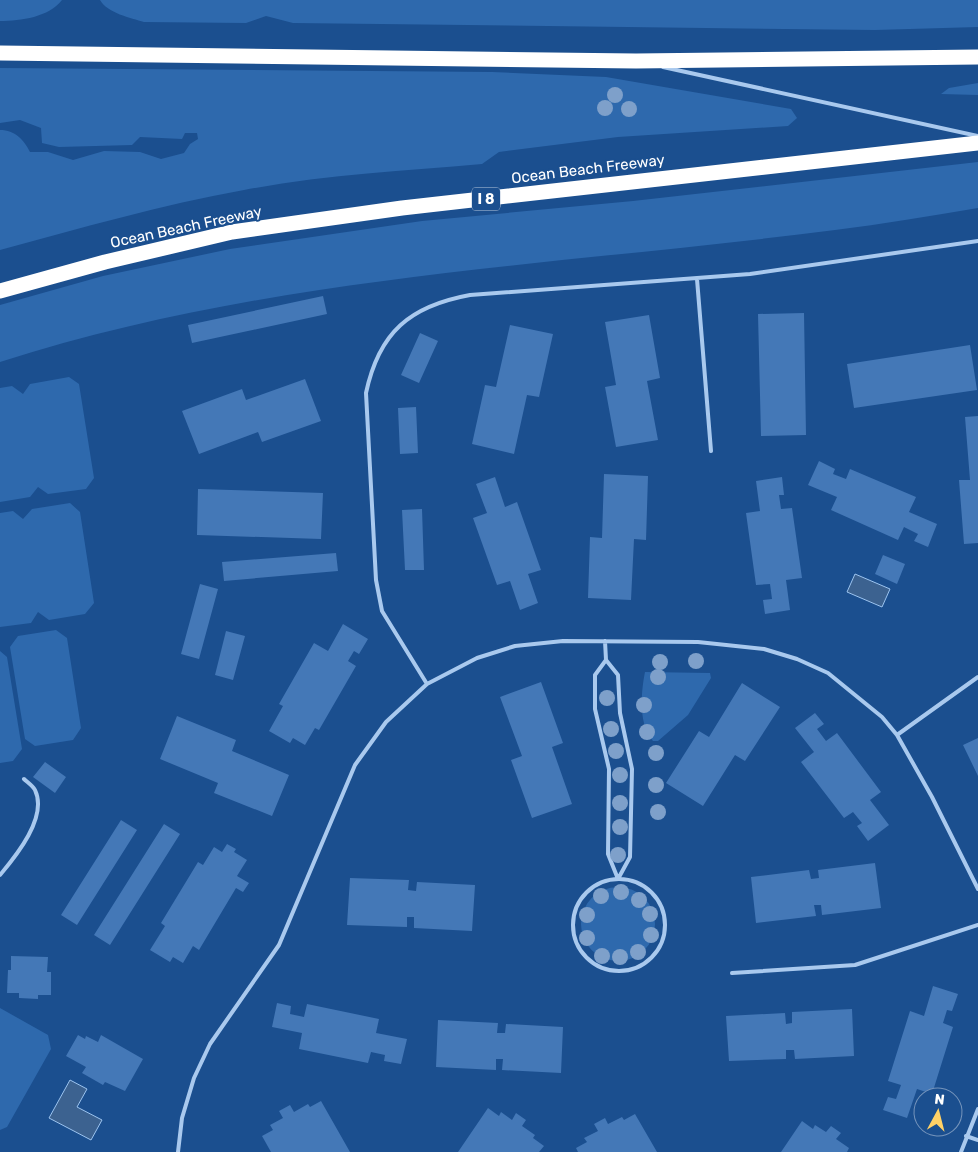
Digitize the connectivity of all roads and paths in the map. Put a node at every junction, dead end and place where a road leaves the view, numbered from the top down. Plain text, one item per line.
1 (0, 53) edge
2 (978, 57) edge
3 (636, 61) junction
4 (978, 136) edge
5 (978, 144) edge
6 (978, 241) edge
7 (697, 279) junction
8 (0, 291) edge
9 (711, 451) dead end
10 (605, 641) junction
11 (606, 660) junction
12 (978, 677) edge
13 (428, 684) junction
14 (896, 735) junction
15 (24, 779) dead end
16 (0, 875) edge
17 (618, 879) junction
18 (978, 889) edge
19 (978, 925) edge
20 (732, 972) dead end
21 (978, 1109) edge
22 (966, 1136) junction
23 (978, 1140) edge
24 (178, 1152) edge
25 (960, 1152) edge

1 - 3 highway
2 - 3 highway
3 - 4 lane
5 - 8 highway, Ocean Beach Freeway / I 8
6 - 7 lane
7 - 9 lane
7 - 13 lane
10 - 11 lane
10 - 13 lane
10 - 14 lane
11 - 17 lane
11 - 17 lane
12 - 14 lane
13 - 24 lane
14 - 18 lane
15 - 16 lane
17 - 17 lane
19 - 20 lane
21 - 22 lane
22 - 23 lane
22 - 25 lane

